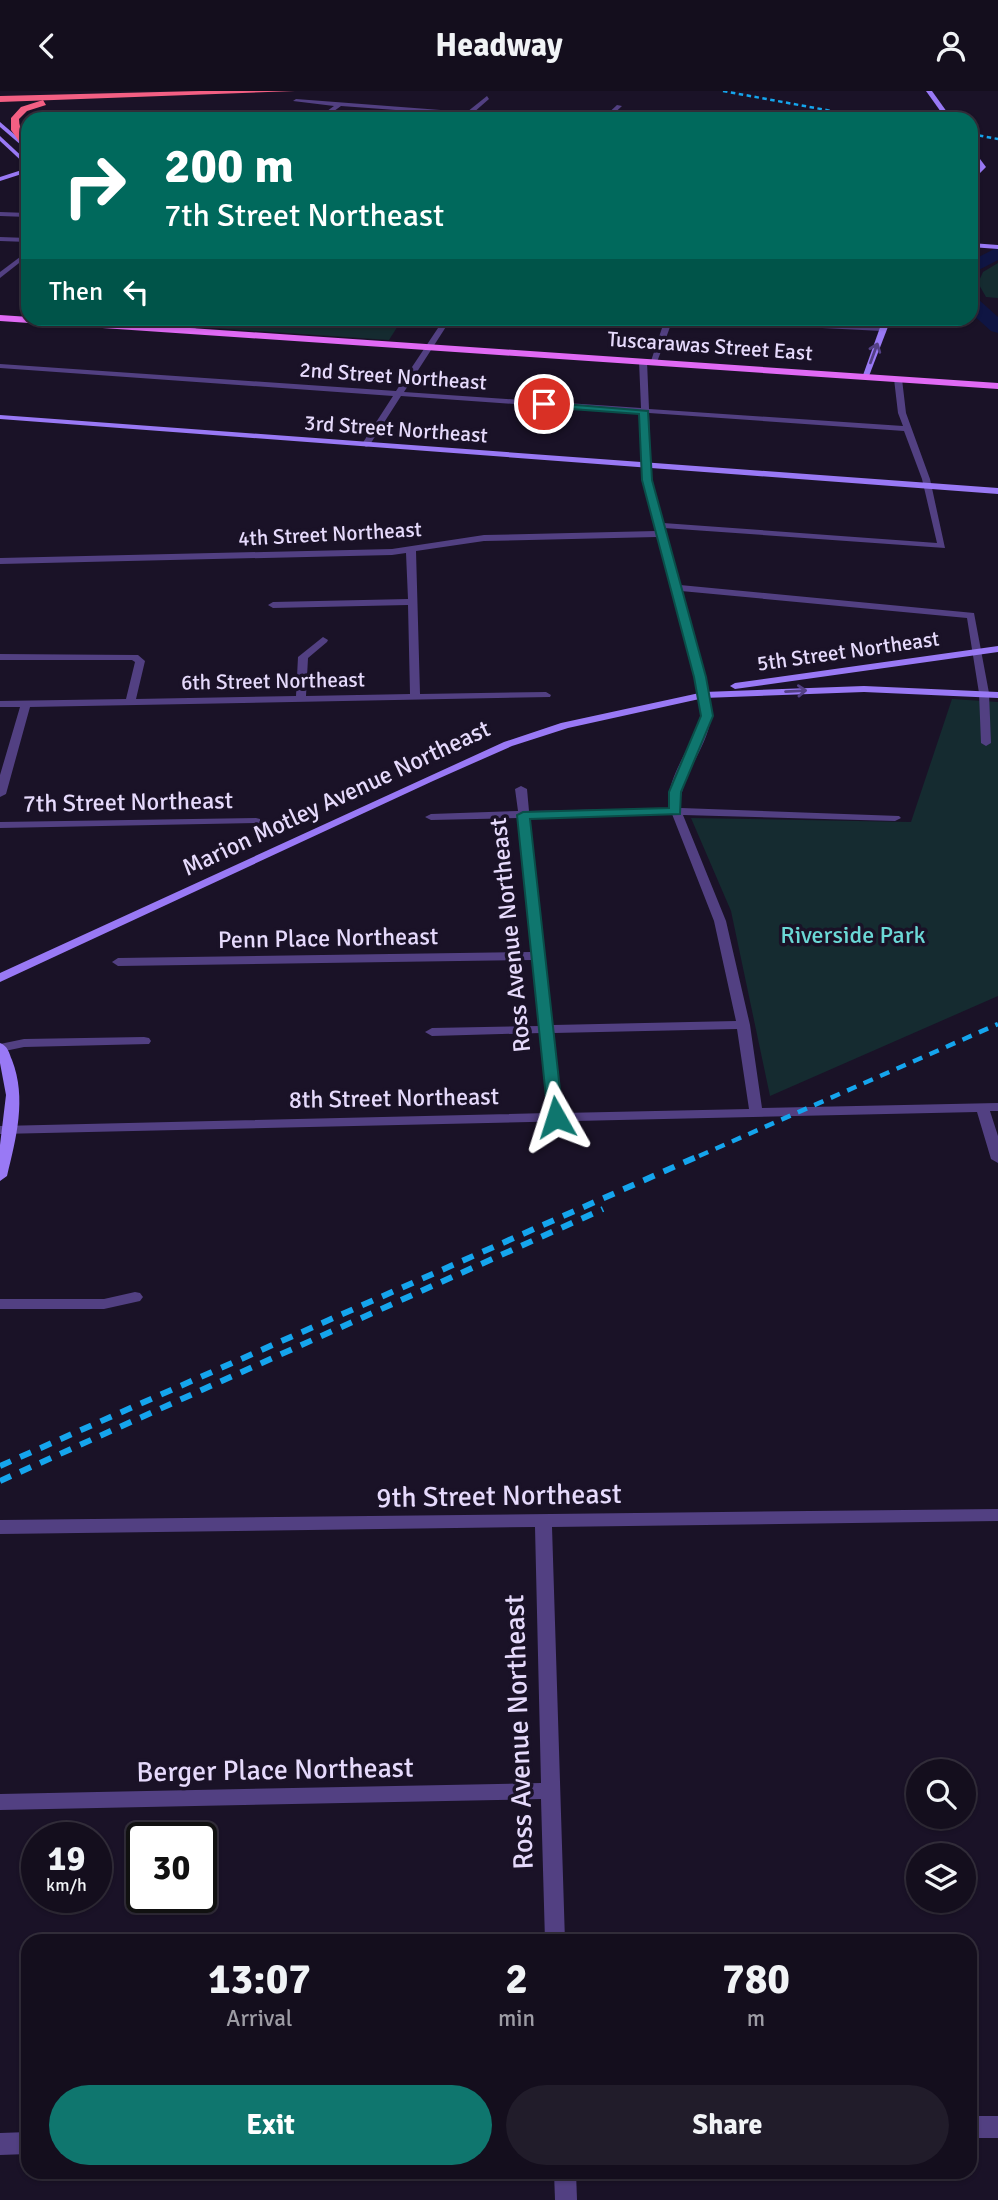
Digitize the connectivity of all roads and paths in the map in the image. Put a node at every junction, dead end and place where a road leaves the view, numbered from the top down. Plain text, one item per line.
1 (291, 91) edge
2 (929, 91) edge
3 (94, 97) junction
4 (487, 98) dead end
5 (0, 99) edge
6 (296, 101) dead end
7 (340, 104) junction
8 (619, 106) dead end
9 (329, 112) edge
10 (423, 112) edge
11 (470, 112) edge
12 (613, 112) edge
13 (944, 112) edge
14 (0, 124) edge
15 (21, 136) edge
16 (0, 138) edge
17 (21, 143) edge
18 (21, 160) edge
19 (21, 170) edge
20 (0, 180) edge
21 (21, 180) edge
22 (0, 214) edge
23 (21, 215) edge
24 (0, 239) edge
25 (21, 240) edge
26 (978, 246) edge
27 (998, 247) edge
28 (21, 259) edge
29 (0, 276) edge
30 (0, 318) edge
31 (21, 319) edge
32 (113, 326) edge
33 (194, 326) edge
34 (442, 326) edge
35 (665, 326) edge
36 (823, 326) edge
37 (884, 326) edge
38 (882, 329) junction
39 (187, 331) junction
40 (429, 347) junction
41 (648, 361) junction
42 (0, 366) edge
43 (865, 376) junction
44 (898, 379) junction
45 (998, 386) edge
46 (400, 394) junction
47 (643, 411) junction
48 (0, 417) edge
49 (908, 429) junction
50 (366, 444) junction
51 (645, 464) junction
52 (927, 485) junction
53 (998, 491) edge
54 (659, 530) junction
55 (411, 551) junction
56 (0, 561) edge
57 (676, 588) junction
58 (414, 602) junction
59 (273, 605) dead end
60 (323, 640) dead end
61 (998, 649) edge
62 (976, 652) junction
63 (0, 657) edge
64 (984, 693) junction
65 (546, 695) dead end
66 (704, 695) junction
67 (998, 695) edge
68 (415, 698) junction
69 (301, 699) junction
70 (130, 702) junction
71 (0, 704) edge
72 (26, 704) junction
73 (986, 743) dead end
74 (521, 789) dead end
75 (0, 793) edge
76 (676, 811) junction
77 (523, 815) junction
78 (430, 817) dead end
79 (895, 818) dead end
80 (257, 821) dead end
81 (0, 825) edge
82 (538, 956) junction
83 (118, 962) dead end
84 (0, 978) edge
85 (743, 1025) junction
86 (546, 1029) junction
87 (432, 1033) dead end
88 (144, 1041) dead end
89 (1, 1047) edge
90 (982, 1107) junction
91 (998, 1107) edge
92 (756, 1112) junction
93 (556, 1117) junction
94 (5, 1129) edge
95 (998, 1159) edge
96 (0, 1176) edge
97 (135, 1297) dead end
98 (0, 1304) edge
99 (998, 1515) edge
100 (542, 1521) junction
101 (0, 1527) edge
102 (550, 1791) junction
103 (0, 1802) edge
104 (555, 1934) edge
105 (977, 2127) edge
106 (998, 2127) edge
107 (21, 2143) edge
108 (0, 2144) edge
109 (565, 2179) edge
110 (566, 2200) edge

1 - 3 highway
2 - 13 street
3 - 5 highway
3 - 15 highway
4 - 11 street
6 - 7 street
7 - 9 street
7 - 10 street
8 - 12 street
14 - 17 street
16 - 18 street
19 - 20 street
20 - 21 street
22 - 23 street
24 - 25 street
26 - 27 street
28 - 29 street
30 - 31 main road, Tuscarawas Street East
32 - 39 main road, Tuscarawas Street East
33 - 39 street
34 - 40 street
35 - 41 street
36 - 38 street
37 - 38 street
43 -> 38 street
39 - 40 main road, Tuscarawas Street East
40 - 41 main road, Tuscarawas Street East
40 - 46 street
41 - 43 main road, Tuscarawas Street East
41 - 47 street
42 - 46 street, 2nd Street Northeast
43 - 44 main road, Tuscarawas Street East
44 - 45 main road, Tuscarawas Street East
44 - 49 street
46 - 47 street, 2nd Street Northeast
46 - 50 street
47 - 49 street, 2nd Street Northeast
47 - 51 street
48 - 50 street, 3rd Street Northeast
49 - 52 street
50 - 51 street, 3rd Street Northeast
51 - 52 street, 3rd Street Northeast
51 - 54 street
52 - 53 street, 3rd Street Northeast
52 - 54 street, 4th Street Northeast
54 - 55 street, 4th Street Northeast
54 - 57 street
55 - 56 street, 4th Street Northeast
55 - 58 street
57 - 62 street, 5th Street Northeast
57 - 66 street
58 - 59 street
58 - 68 street
60 - 69 street
61 - 62 street, 5th Street Northeast
62 - 64 street
62 - 66 street, 5th Street Northeast
63 - 70 street
66 -> 64 street
64 - 67 street
64 - 73 street
65 - 68 street, 6th Street Northeast
66 - 76 street
66 - 84 street, Marion Motley Avenue Northeast
68 - 69 street, 6th Street Northeast
69 - 70 street, 6th Street Northeast
70 - 72 street, 6th Street Northeast
71 - 72 street, 6th Street Northeast
72 - 75 street
74 - 77 street, Ross Avenue Northeast
76 - 77 street
76 - 79 street
76 - 85 street
77 - 78 street
77 - 82 street, Ross Avenue Northeast
80 - 81 street, 7th Street Northeast
82 - 83 street, Penn Place Northeast
82 - 86 street, Ross Avenue Northeast
85 - 86 street
85 - 92 street
86 - 87 street
86 - 93 street, Ross Avenue Northeast
88 - 89 street
89 - 94 street
90 - 91 street, 8th Street Northeast
90 - 92 street, 8th Street Northeast
90 - 95 street
92 - 93 street, 8th Street Northeast
93 - 94 street, 8th Street Northeast
94 - 96 street
97 - 98 street
99 - 100 street, 9th Street Northeast
100 - 101 street, 9th Street Northeast
100 - 102 street, Ross Avenue Northeast
102 - 103 street, Berger Place Northeast
102 - 104 street, Ross Avenue Northeast
105 - 106 street
107 - 108 street
109 - 110 street

